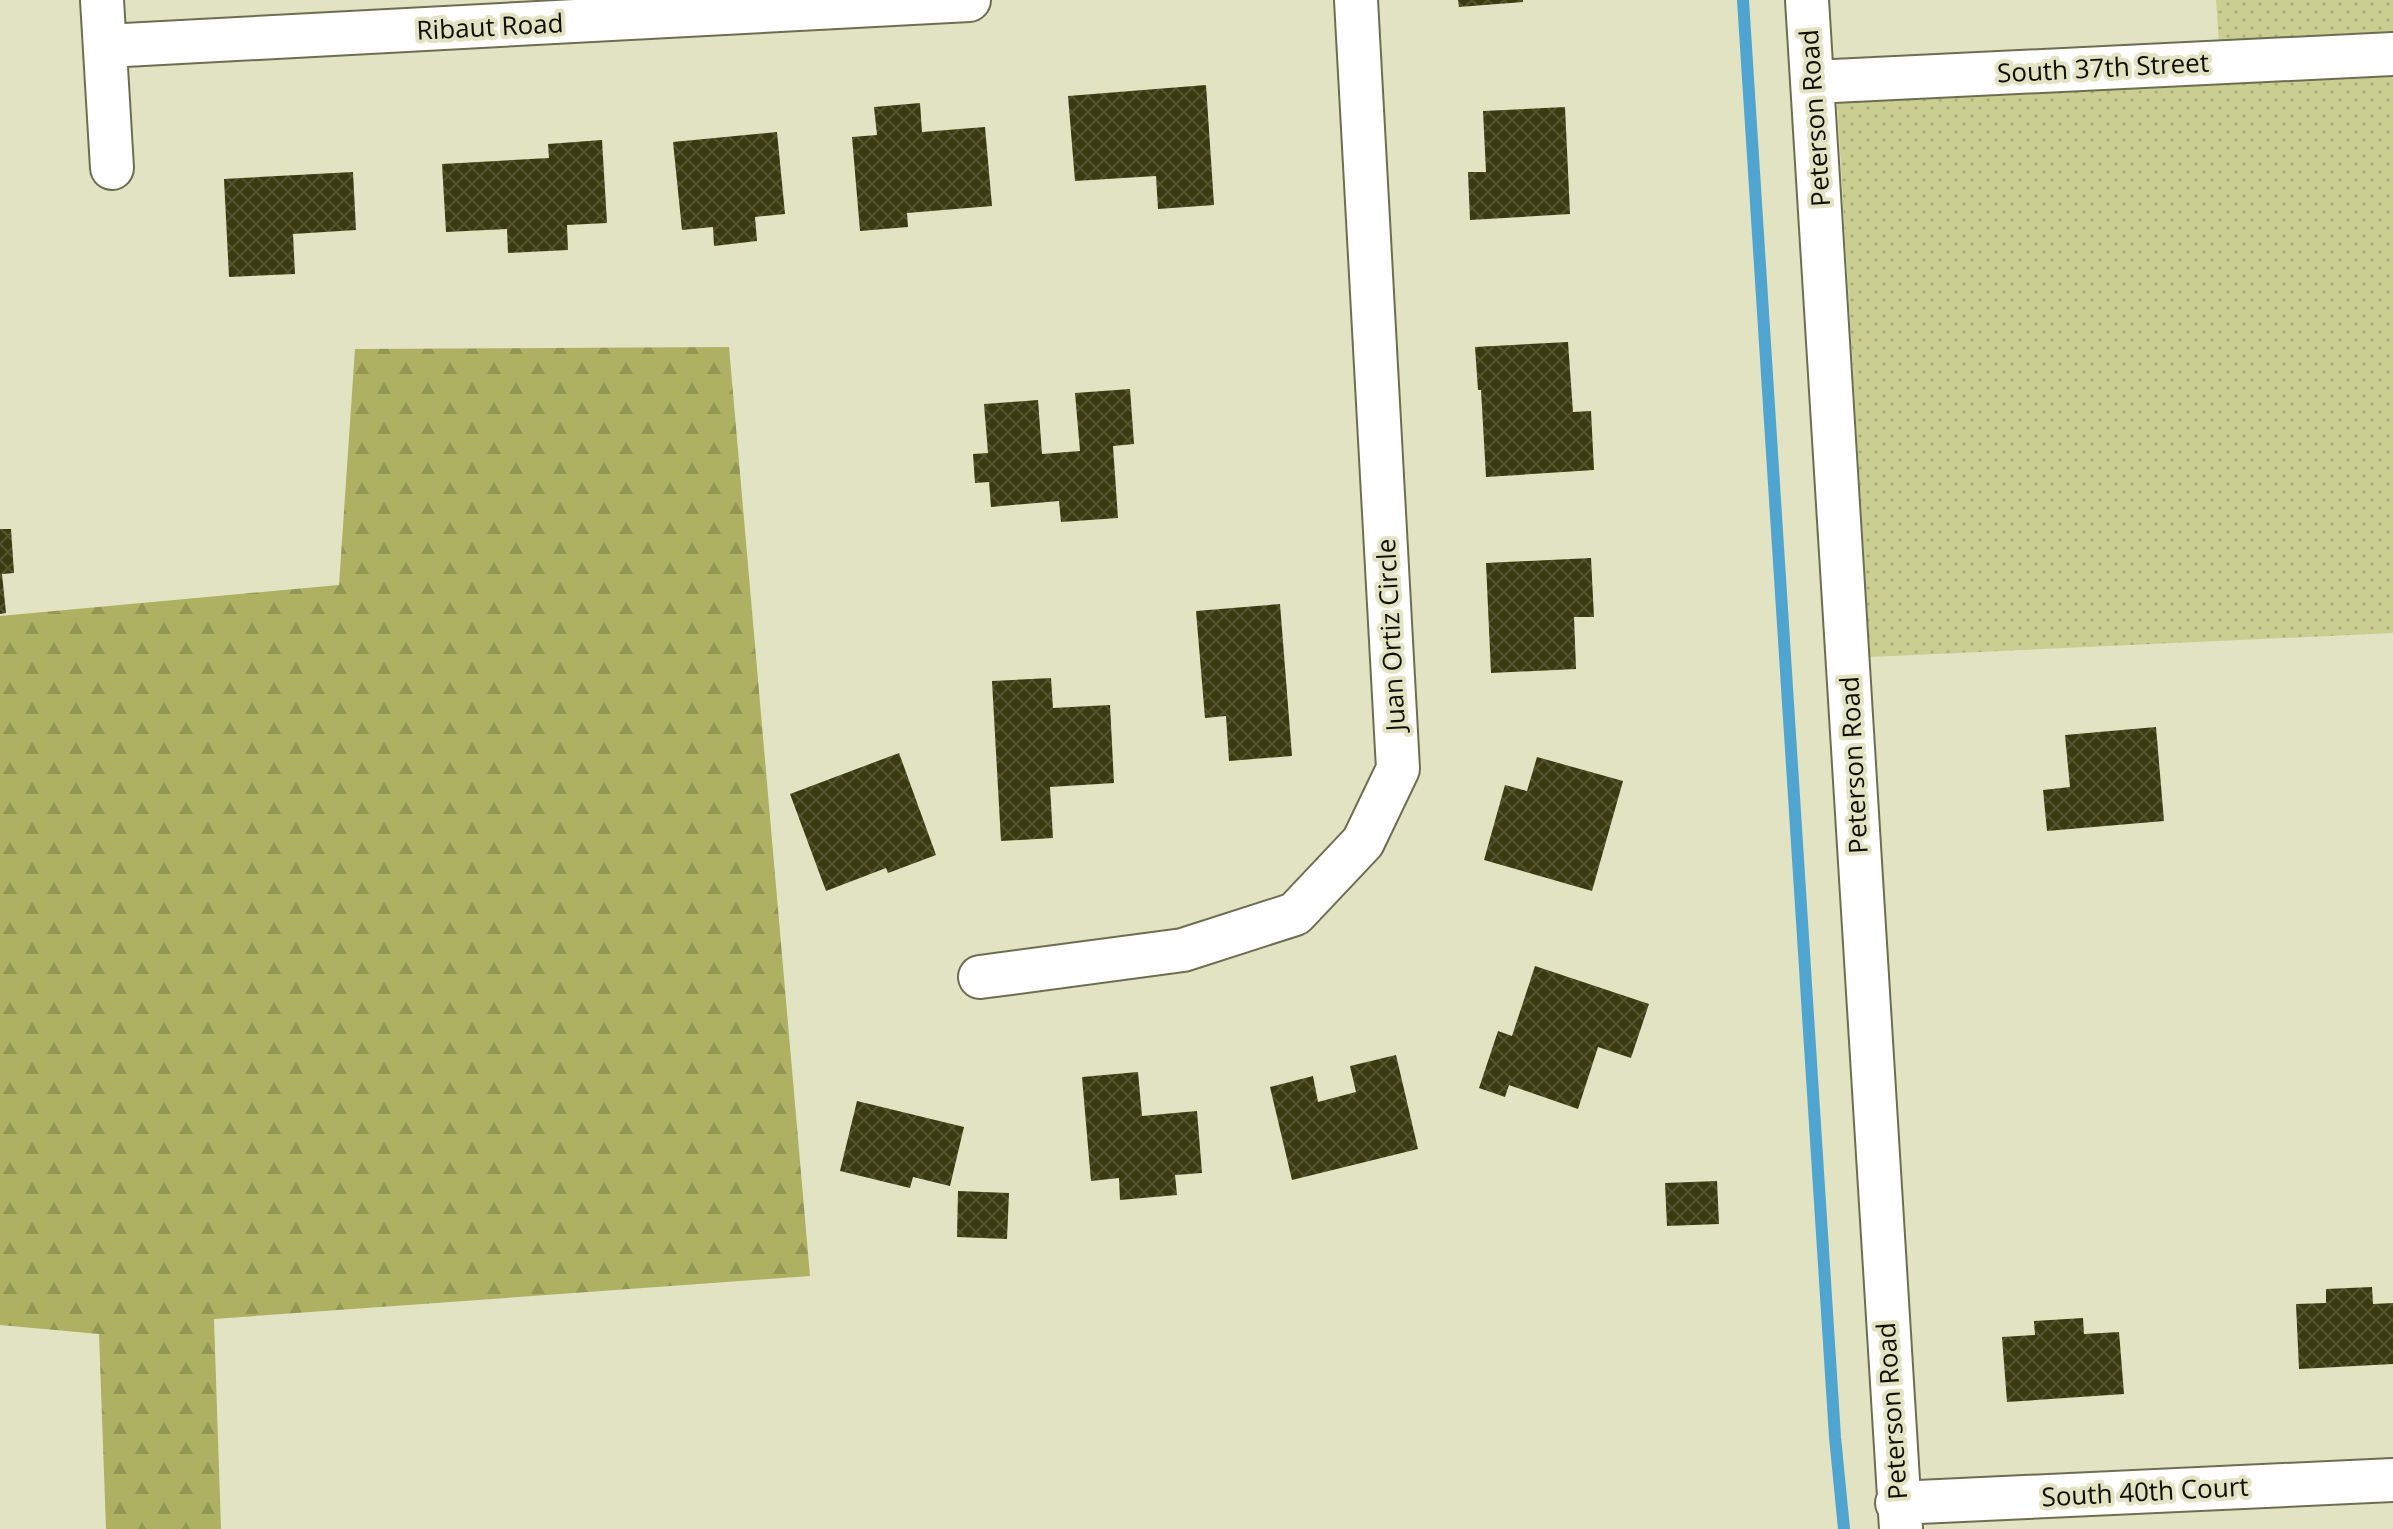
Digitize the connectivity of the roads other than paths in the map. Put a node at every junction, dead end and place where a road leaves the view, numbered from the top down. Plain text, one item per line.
1 (102, 0) edge
2 (969, 0) edge
3 (1356, 0) edge
4 (1807, 0) edge
5 (716, 8) edge
6 (106, 46) junction
7 (2393, 54) edge
8 (1813, 82) junction
9 (112, 168) dead end
10 (980, 977) dead end
11 (2393, 1480) edge
12 (1899, 1516) edge

1 - 6 street
2 - 5 street, Ribaut Road
3 - 10 street, Juan Ortiz Circle
4 - 8 street, Peterson Road
5 - 6 street, Ribaut Road
6 - 9 street
7 - 8 street, South 37th Street
8 - 12 street, Peterson Road
11 - 12 street, South 40th Court

